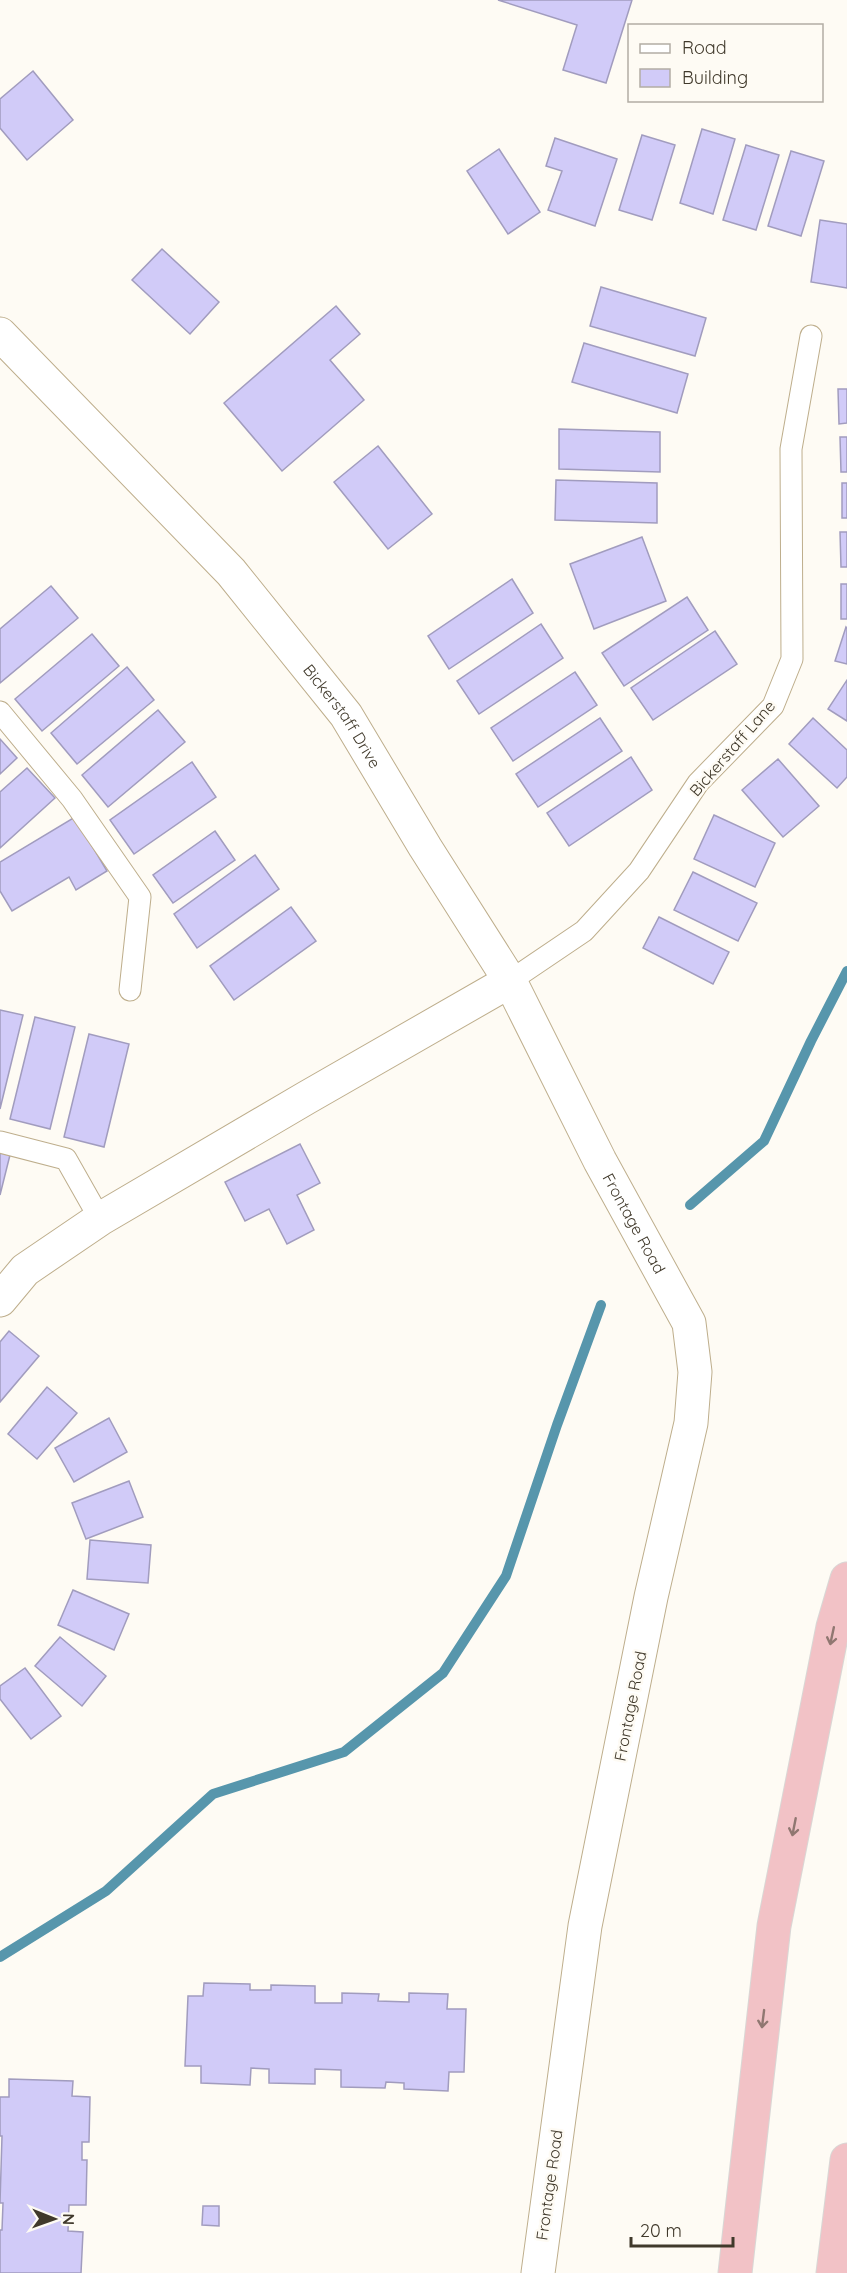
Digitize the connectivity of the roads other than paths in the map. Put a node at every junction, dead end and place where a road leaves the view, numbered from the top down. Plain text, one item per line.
1 (0, 334) edge
2 (811, 336) dead end
3 (0, 712) edge
4 (510, 981) junction
5 (130, 990) dead end
6 (0, 1142) edge
7 (600, 1161) joint
8 (100, 1219) junction
9 (0, 1300) edge
10 (847, 1579) edge
11 (847, 2160) edge
12 (538, 2273) edge
13 (735, 2273) edge
14 (833, 2273) edge

1 - 4 street, Bickerstaff Drive
2 - 4 lane, Bickerstaff Lane
3 - 5 lane
4 - 7 street, Bickerstaff Drive
4 - 8 street
6 - 8 lane
7 - 12 street, Frontage Road
8 - 9 street
10 -> 13 highway
11 - 14 highway

